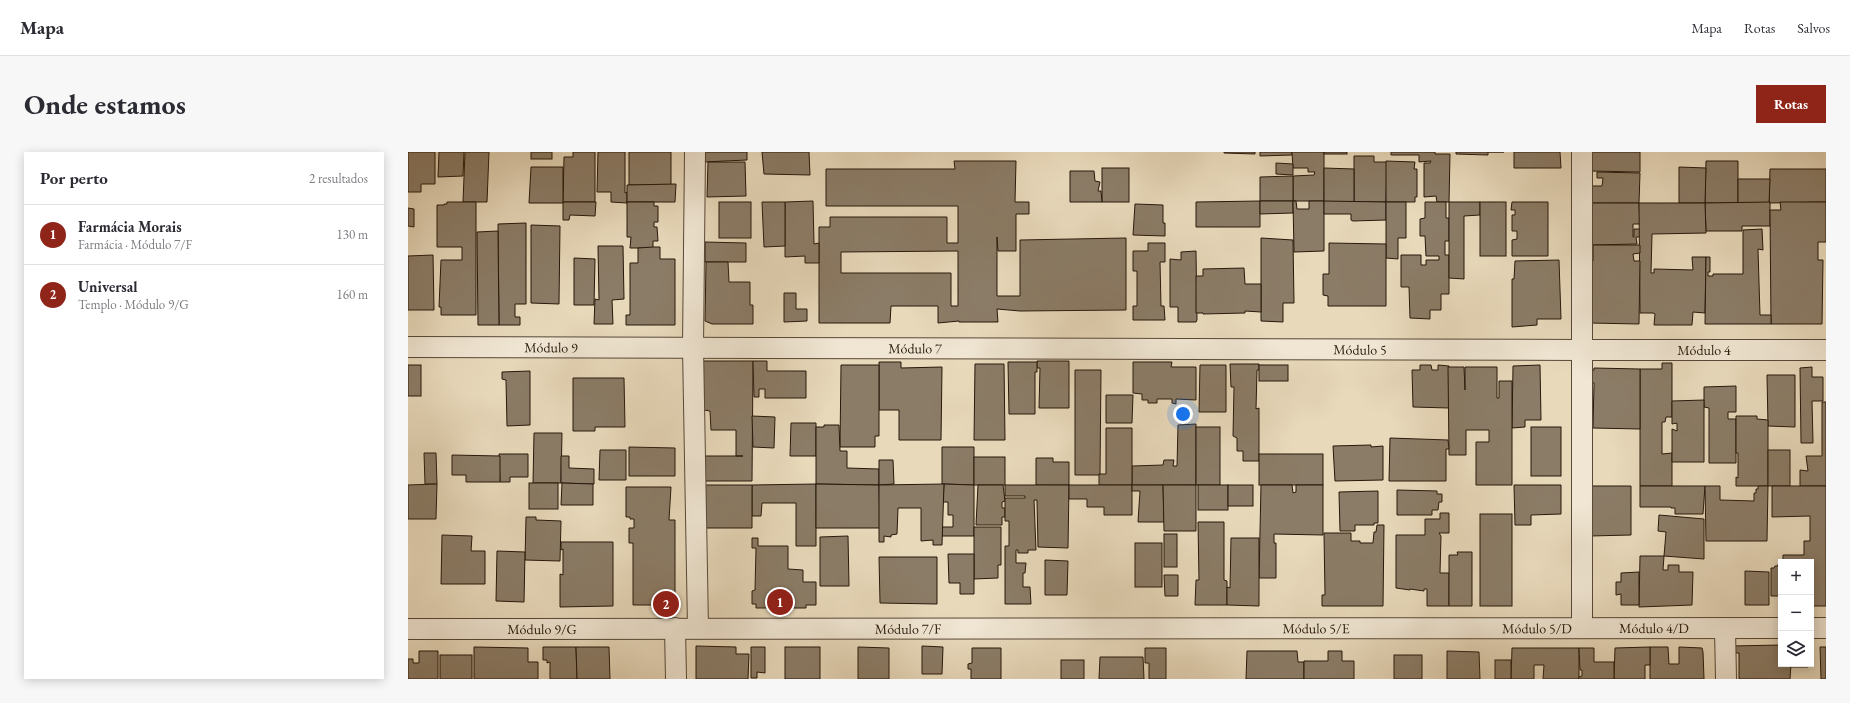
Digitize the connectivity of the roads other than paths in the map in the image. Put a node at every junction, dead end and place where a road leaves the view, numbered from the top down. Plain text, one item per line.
1 (696, 152) edge
2 (1582, 152) edge
3 (408, 347) edge
4 (693, 347) junction
5 (1138, 348) joint
6 (1582, 350) junction
7 (1826, 350) edge
8 (675, 628) junction
9 (698, 628) junction
10 (1140, 628) joint
11 (1492, 628) joint
12 (1582, 628) junction
13 (1725, 628) junction
14 (1778, 628) edge
15 (1814, 628) edge
16 (1826, 628) edge
17 (408, 629) edge
18 (676, 679) edge
19 (1726, 679) edge

1 - 4 street
2 - 6 street
3 - 4 street, Módulo 9
4 - 5 street, Módulo 7
4 - 9 street
5 - 6 street, Módulo 5
6 - 7 street, Módulo 4
6 - 12 street
8 - 9 street, Módulo 7/F
8 - 17 street, Módulo 9/G
8 - 18 street
9 - 10 street, Módulo 7/F
10 - 11 street, Módulo 5/E
11 - 12 street, Módulo 5/D
12 - 13 street, Módulo 4/D
13 - 14 street, Módulo 4/D
13 - 19 street
15 - 16 street

